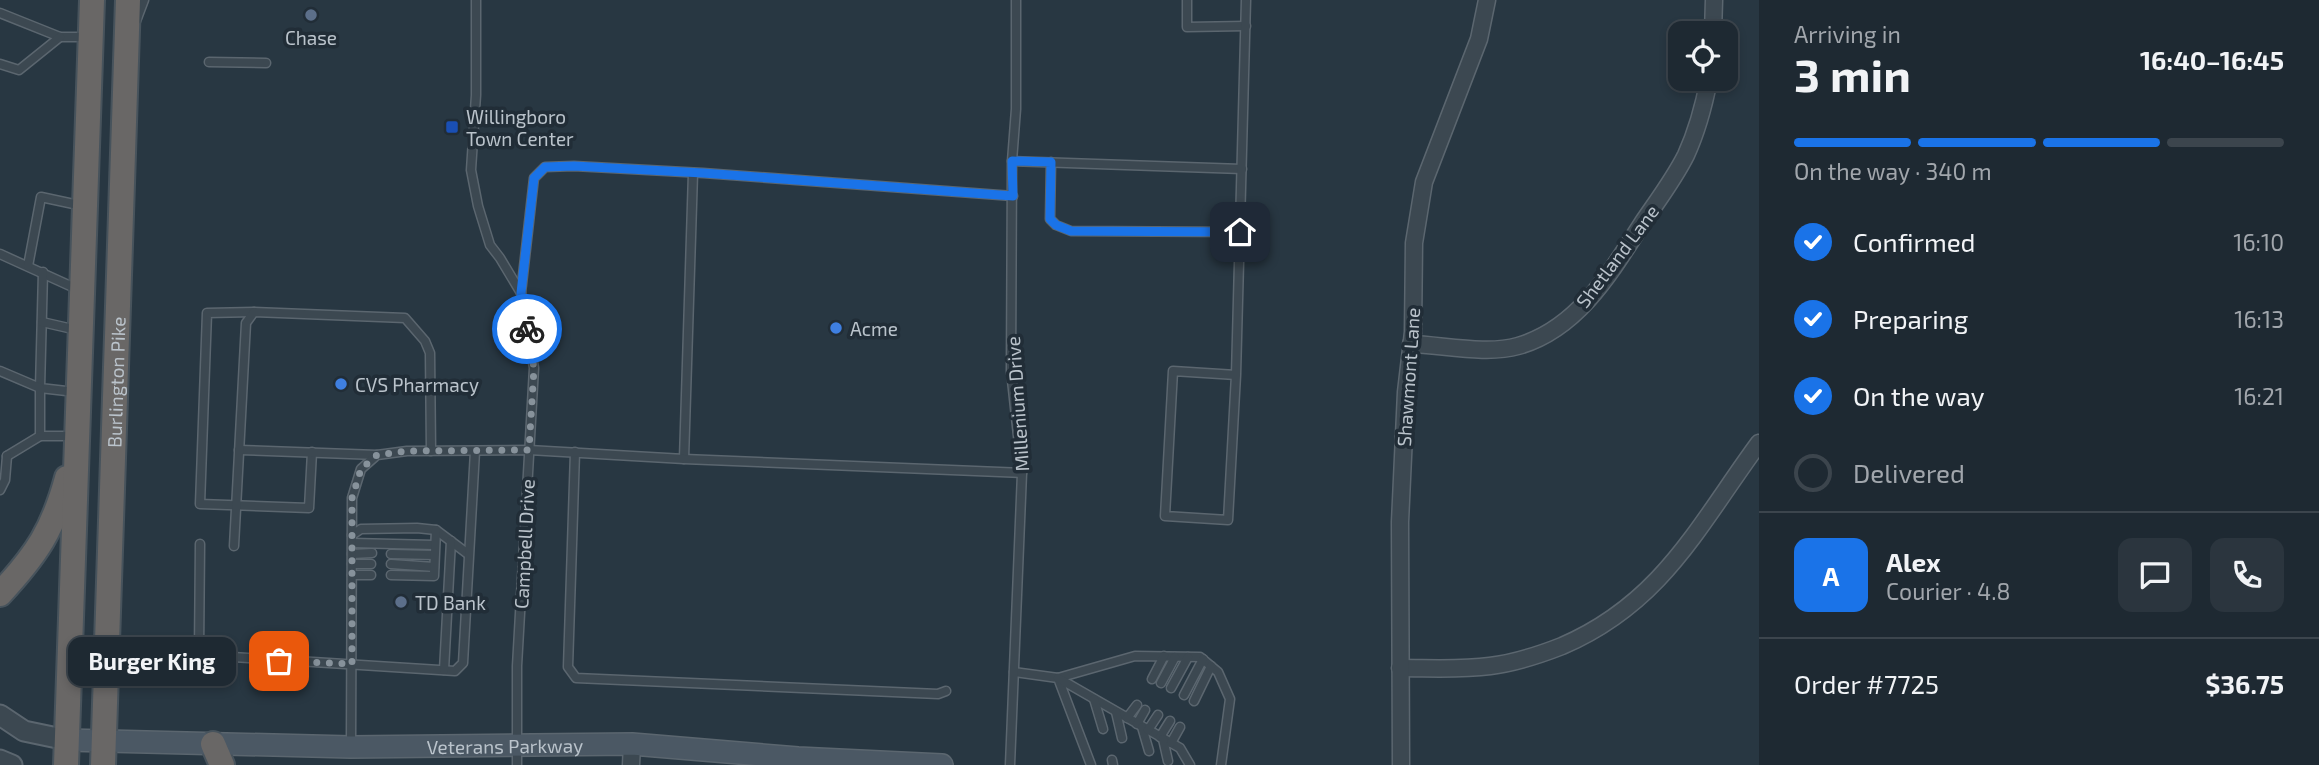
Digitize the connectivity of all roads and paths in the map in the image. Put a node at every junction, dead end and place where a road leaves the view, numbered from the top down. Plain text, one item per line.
1 (92, 0) edge
2 (128, 0) edge
3 (144, 0) edge
4 (476, 0) edge
5 (1016, 0) edge
6 (1187, 0) edge
7 (1247, 0) edge
8 (1487, 0) edge
9 (1714, 0) edge
10 (0, 13) edge
11 (1713, 21) edge
12 (1246, 26) junction
13 (91, 36) junction
14 (60, 37) junction
15 (127, 51) junction
16 (209, 62) dead end
17 (266, 63) dead end
18 (0, 64) edge
19 (1706, 91) edge
20 (1012, 161) junction
21 (1051, 162) junction
22 (1242, 169) junction
23 (693, 173) junction
24 (1013, 196) junction
25 (85, 206) junction
26 (1240, 232) junction
27 (0, 254) edge
28 (28, 266) junction
29 (43, 272) junction
30 (82, 291) junction
31 (521, 293) junction
32 (254, 312) junction
33 (42, 323) junction
34 (81, 331) junction
35 (1411, 344) junction
36 (0, 371) edge
37 (1236, 375) junction
38 (40, 388) junction
39 (78, 393) junction
40 (40, 436) junction
41 (77, 436) junction
42 (1759, 443) edge
43 (239, 450) junction
44 (529, 450) junction
45 (431, 451) junction
46 (475, 451) junction
47 (575, 452) junction
48 (312, 453) junction
49 (4, 455) edge
50 (377, 455) junction
51 (684, 459) junction
52 (1022, 473) junction
53 (0, 490) edge
54 (236, 505) junction
55 (436, 530) junction
56 (352, 539) junction
57 (451, 541) junction
58 (200, 544) dead end
59 (435, 545) junction
60 (234, 546) dead end
61 (372, 553) dead end
62 (391, 554) dead end
63 (468, 554) junction
64 (434, 555) junction
65 (352, 559) junction
66 (371, 564) dead end
67 (391, 564) dead end
68 (434, 572) junction
69 (352, 575) junction
70 (371, 575) dead end
71 (391, 575) dead end
72 (5, 583) edge
73 (1164, 656) junction
74 (1175, 656) junction
75 (1188, 657) junction
76 (1203, 659) junction
77 (352, 664) junction
78 (1400, 668) junction
79 (1215, 669) junction
80 (444, 670) junction
81 (1014, 672) junction
82 (1058, 678) junction
83 (1171, 688) dead end
84 (946, 691) dead end
85 (1184, 695) dead end
86 (1094, 699) junction
87 (1194, 701) dead end
88 (1116, 712) junction
89 (0, 715) edge
90 (1157, 715) dead end
91 (1127, 718) junction
92 (1170, 721) dead end
93 (1142, 727) junction
94 (1180, 727) dead end
95 (1103, 729) dead end
96 (1122, 738) dead end
97 (67, 740) junction
98 (1165, 740) junction
99 (351, 747) junction
100 (1149, 751) dead end
101 (103, 753) edge
102 (218, 754) edge
103 (632, 754) edge
104 (517, 755) edge
105 (0, 761) edge
106 (1168, 761) dead end
107 (12, 765) edge
108 (66, 765) edge
109 (942, 765) edge
110 (1010, 765) edge
111 (1091, 765) edge
112 (1191, 765) edge
113 (1221, 765) edge
114 (1401, 765) edge

1 - 13 highway, Burlington Pike
2 - 15 highway, Burlington Pike
3 - 15 lane
4 - 31 lane, Campbell Drive
5 - 20 lane, Millenium Drive
6 - 12 lane
7 - 12 lane
8 - 35 street, Shawmont Lane
9 - 11 street
10 - 14 lane
12 - 22 lane
13 - 14 lane
13 - 25 highway, Burlington Pike
14 - 18 lane
15 - 101 highway, Burlington Pike
16 - 17 lane
19 - 35 street, Shetland Lane
20 - 21 lane
20 - 24 lane, Millenium Drive
21 - 22 lane
21 - 26 lane
22 - 26 lane
23 - 24 lane
23 - 31 lane
23 - 51 lane
24 - 52 lane, Millenium Drive
25 - 28 lane
25 - 30 highway, Burlington Pike
26 - 37 lane
27 - 28 lane
28 - 29 lane
29 - 30 lane
29 - 33 lane
30 - 34 highway, Burlington Pike
31 - 44 lane, Campbell Drive
32 - 43 lane
32 - 45 lane
32 - 54 lane
33 - 34 lane
33 - 38 lane
34 - 39 highway, Burlington Pike
35 - 78 street, Shawmont Lane
36 - 38 lane
37 - 37 lane
38 - 39 lane
38 - 40 lane
39 - 41 highway, Burlington Pike
40 - 41 lane
40 - 49 lane
41 - 72 highway
41 - 97 highway, Burlington Pike
42 - 78 street
43 - 48 lane
43 - 54 lane
44 - 46 lane
44 - 47 lane
44 - 104 lane, Campbell Drive
45 - 46 lane
45 - 50 lane
46 - 63 lane
47 - 51 lane
47 - 84 lane
48 - 50 lane
48 - 54 lane
49 - 53 lane
50 - 56 lane
51 - 52 lane
52 - 81 lane, Millenium Drive
54 - 60 lane
55 - 56 lane
55 - 57 lane
55 - 59 lane
56 - 59 lane
56 - 65 lane
57 - 63 lane
57 - 80 lane
58 - 77 lane
59 - 64 lane
61 - 65 lane
62 - 64 lane
63 - 80 lane
64 - 68 lane
65 - 66 lane
65 - 69 lane
67 - 68 lane
68 - 71 lane
69 - 70 lane
69 - 77 lane
73 - 74 lane
73 - 74 lane
73 - 82 lane
74 - 75 lane
75 - 76 lane
75 - 83 lane
76 - 79 lane
76 - 85 lane
77 - 80 lane
77 - 99 lane
78 - 114 street, Shawmont Lane
79 - 87 lane
79 - 113 lane
81 - 82 lane
81 - 110 lane, Millenium Drive
82 - 86 lane
82 - 111 lane
86 - 88 lane
86 - 95 lane
88 - 91 lane
88 - 96 lane
89 - 97 street
90 - 93 lane
91 - 93 lane
91 - 93 lane
92 - 98 lane
93 - 98 lane
93 - 100 lane
94 - 98 lane
97 - 101 main road, Veterans Parkway
97 - 108 highway, Burlington Pike
98 - 106 lane
98 - 112 lane
99 - 102 main road, Veterans Parkway
99 - 104 main road, Veterans Parkway
101 - 102 main road, Veterans Parkway
103 - 104 main road, Veterans Parkway
103 - 109 main road, Veterans Parkway
105 - 107 street

